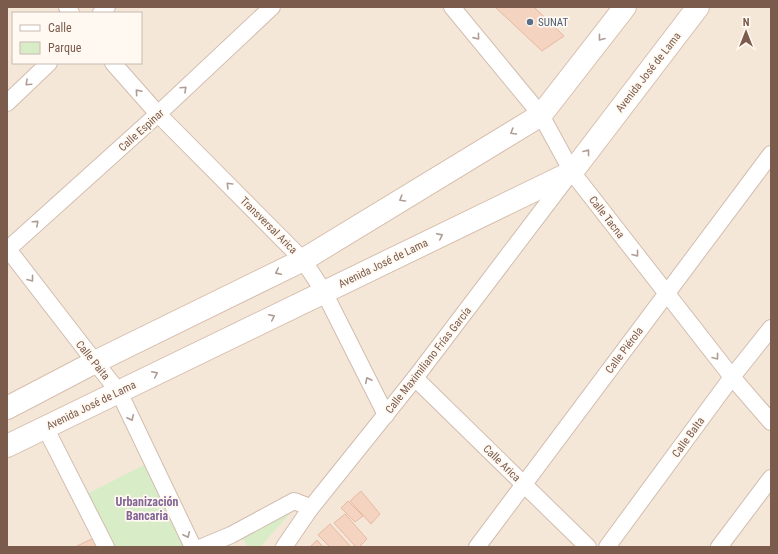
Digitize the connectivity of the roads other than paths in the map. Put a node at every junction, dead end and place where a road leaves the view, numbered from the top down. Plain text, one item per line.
1 (272, 7) edge
2 (452, 7) edge
3 (625, 7) edge
4 (698, 7) edge
5 (48, 64) edge
6 (114, 64) edge
7 (7, 103) edge
8 (158, 114) junction
9 (540, 115) junction
10 (771, 154) edge
11 (572, 172) junction
12 (7, 249) edge
13 (303, 260) junction
14 (324, 292) junction
15 (666, 293) junction
16 (771, 328) edge
17 (94, 362) junction
18 (732, 377) junction
19 (415, 378) junction
20 (119, 392) junction
21 (7, 408) edge
22 (386, 415) junction
23 (771, 422) edge
24 (45, 428) junction
25 (7, 446) edge
26 (771, 478) edge
27 (524, 484) junction
28 (310, 509) junction
29 (235, 541) edge
30 (106, 547) edge
31 (193, 547) edge
32 (202, 547) edge
33 (284, 547) edge
34 (477, 547) edge
35 (588, 547) edge
36 (607, 547) edge
37 (719, 547) edge

8 -> 1 street, Calle Espinar
2 -> 9 street, Calle Tacna
3 -> 9 main road
11 -> 4 main road, Avenida José de Lama
5 -> 7 street
8 -> 6 street, Transversal Arica
12 -> 8 street, Calle Espinar
13 -> 8 street, Transversal Arica
9 - 11 street, Calle Tacna
9 -> 13 main road
10 - 15 street, Calle Piérola
14 -> 11 main road, Avenida José de Lama
11 -> 15 street, Calle Tacna
11 - 19 street, Calle Maximiliano Frías García
12 -> 17 street, Calle Paita
13 - 14 street, Transversal Arica
13 -> 17 main road
20 -> 14 main road, Avenida José de Lama
22 -> 14 street, Transversal Arica
15 -> 18 street, Calle Tacna
15 - 27 street, Calle Piérola
16 - 18 street, Calle Balta
17 - 20 street, Calle Paita
17 - 21 main road
18 - 23 street, Calle Tacna
18 - 36 street, Calle Balta
19 - 22 street, Calle Maximiliano Frías García
19 - 27 street, Calle Arica
20 - 24 main road, Avenida José de Lama
20 -> 31 street, Calle Paita
22 - 28 street, Calle Maximiliano Frías García
24 - 25 main road, Avenida José de Lama
24 - 30 street
26 - 37 street
27 - 34 street, Calle Piérola
27 - 35 street, Calle Arica
28 - 29 street
28 - 33 street, Calle Maximiliano Frías García
29 - 32 street

